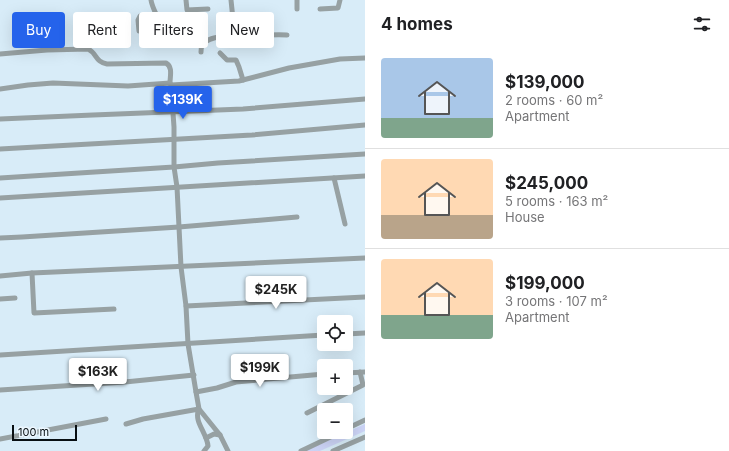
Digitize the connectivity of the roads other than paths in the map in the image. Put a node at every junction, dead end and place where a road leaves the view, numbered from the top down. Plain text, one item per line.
1 (151, 0) edge
2 (186, 0) edge
3 (231, 0) edge
4 (297, 0) edge
5 (340, 0) edge
6 (208, 8) dead end
7 (297, 9) dead end
8 (320, 9) dead end
9 (155, 12) edge
10 (232, 12) edge
11 (139, 18) edge
12 (139, 31) dead end
13 (274, 34) edge
14 (287, 35) dead end
15 (216, 36) edge
16 (201, 52) dead end
17 (220, 53) dead end
18 (0, 54) edge
19 (365, 58) edge
20 (243, 80) junction
21 (171, 84) junction
22 (0, 89) edge
23 (365, 99) edge
24 (173, 112) junction
25 (0, 119) edge
26 (365, 125) edge
27 (173, 139) junction
28 (0, 149) edge
29 (365, 154) edge
30 (174, 167) junction
31 (365, 176) edge
32 (0, 178) edge
33 (334, 178) junction
34 (176, 187) junction
35 (0, 198) edge
36 (297, 217) dead end
37 (345, 224) dead end
38 (179, 227) junction
39 (0, 238) edge
40 (365, 258) edge
41 (181, 266) junction
42 (32, 273) junction
43 (0, 276) edge
44 (365, 297) edge
45 (15, 298) dead end
46 (0, 299) edge
47 (186, 306) junction
48 (114, 309) dead end
49 (365, 333) edge
50 (353, 334) edge
51 (317, 335) edge
52 (188, 344) junction
53 (0, 355) edge
54 (362, 372) edge
55 (194, 375) junction
56 (317, 375) edge
57 (0, 390) edge
58 (196, 392) junction
59 (199, 409) junction
60 (308, 413) dead end
61 (106, 419) dead end
62 (365, 420) edge
63 (126, 424) dead end
64 (353, 426) edge
65 (220, 435) junction
66 (365, 437) edge
67 (206, 438) junction
68 (0, 439) edge
69 (326, 439) edge
70 (204, 451) edge
71 (228, 451) edge
72 (301, 451) edge
73 (333, 451) edge

1 - 9 street
2 - 6 street
3 - 10 street
4 - 7 street
5 - 8 street
11 - 12 street
13 - 14 street
15 - 16 street
17 - 20 street
18 - 21 street
19 - 20 street
20 - 21 street
21 - 22 street
21 - 24 street
23 - 24 street
24 - 25 street
24 - 27 street
26 - 27 street
27 - 28 street
27 - 30 street
29 - 30 street
30 - 32 street
30 - 34 street
31 - 33 street
33 - 34 street
33 - 37 street
34 - 35 street
34 - 38 street
36 - 38 street
38 - 39 street
38 - 41 street
40 - 41 street
41 - 42 street
41 - 47 street
42 - 43 street
42 - 48 street
44 - 47 street
45 - 46 street
47 - 52 street
49 - 50 street
51 - 52 street
52 - 53 street
52 - 55 street
54 - 60 street
55 - 57 street
55 - 58 street
56 - 58 street
58 - 59 street
59 - 63 street
59 - 65 street
59 - 67 street
61 - 68 street
62 - 64 street
65 - 67 street
65 - 71 street
66 - 73 street
67 - 70 street
69 - 72 street

